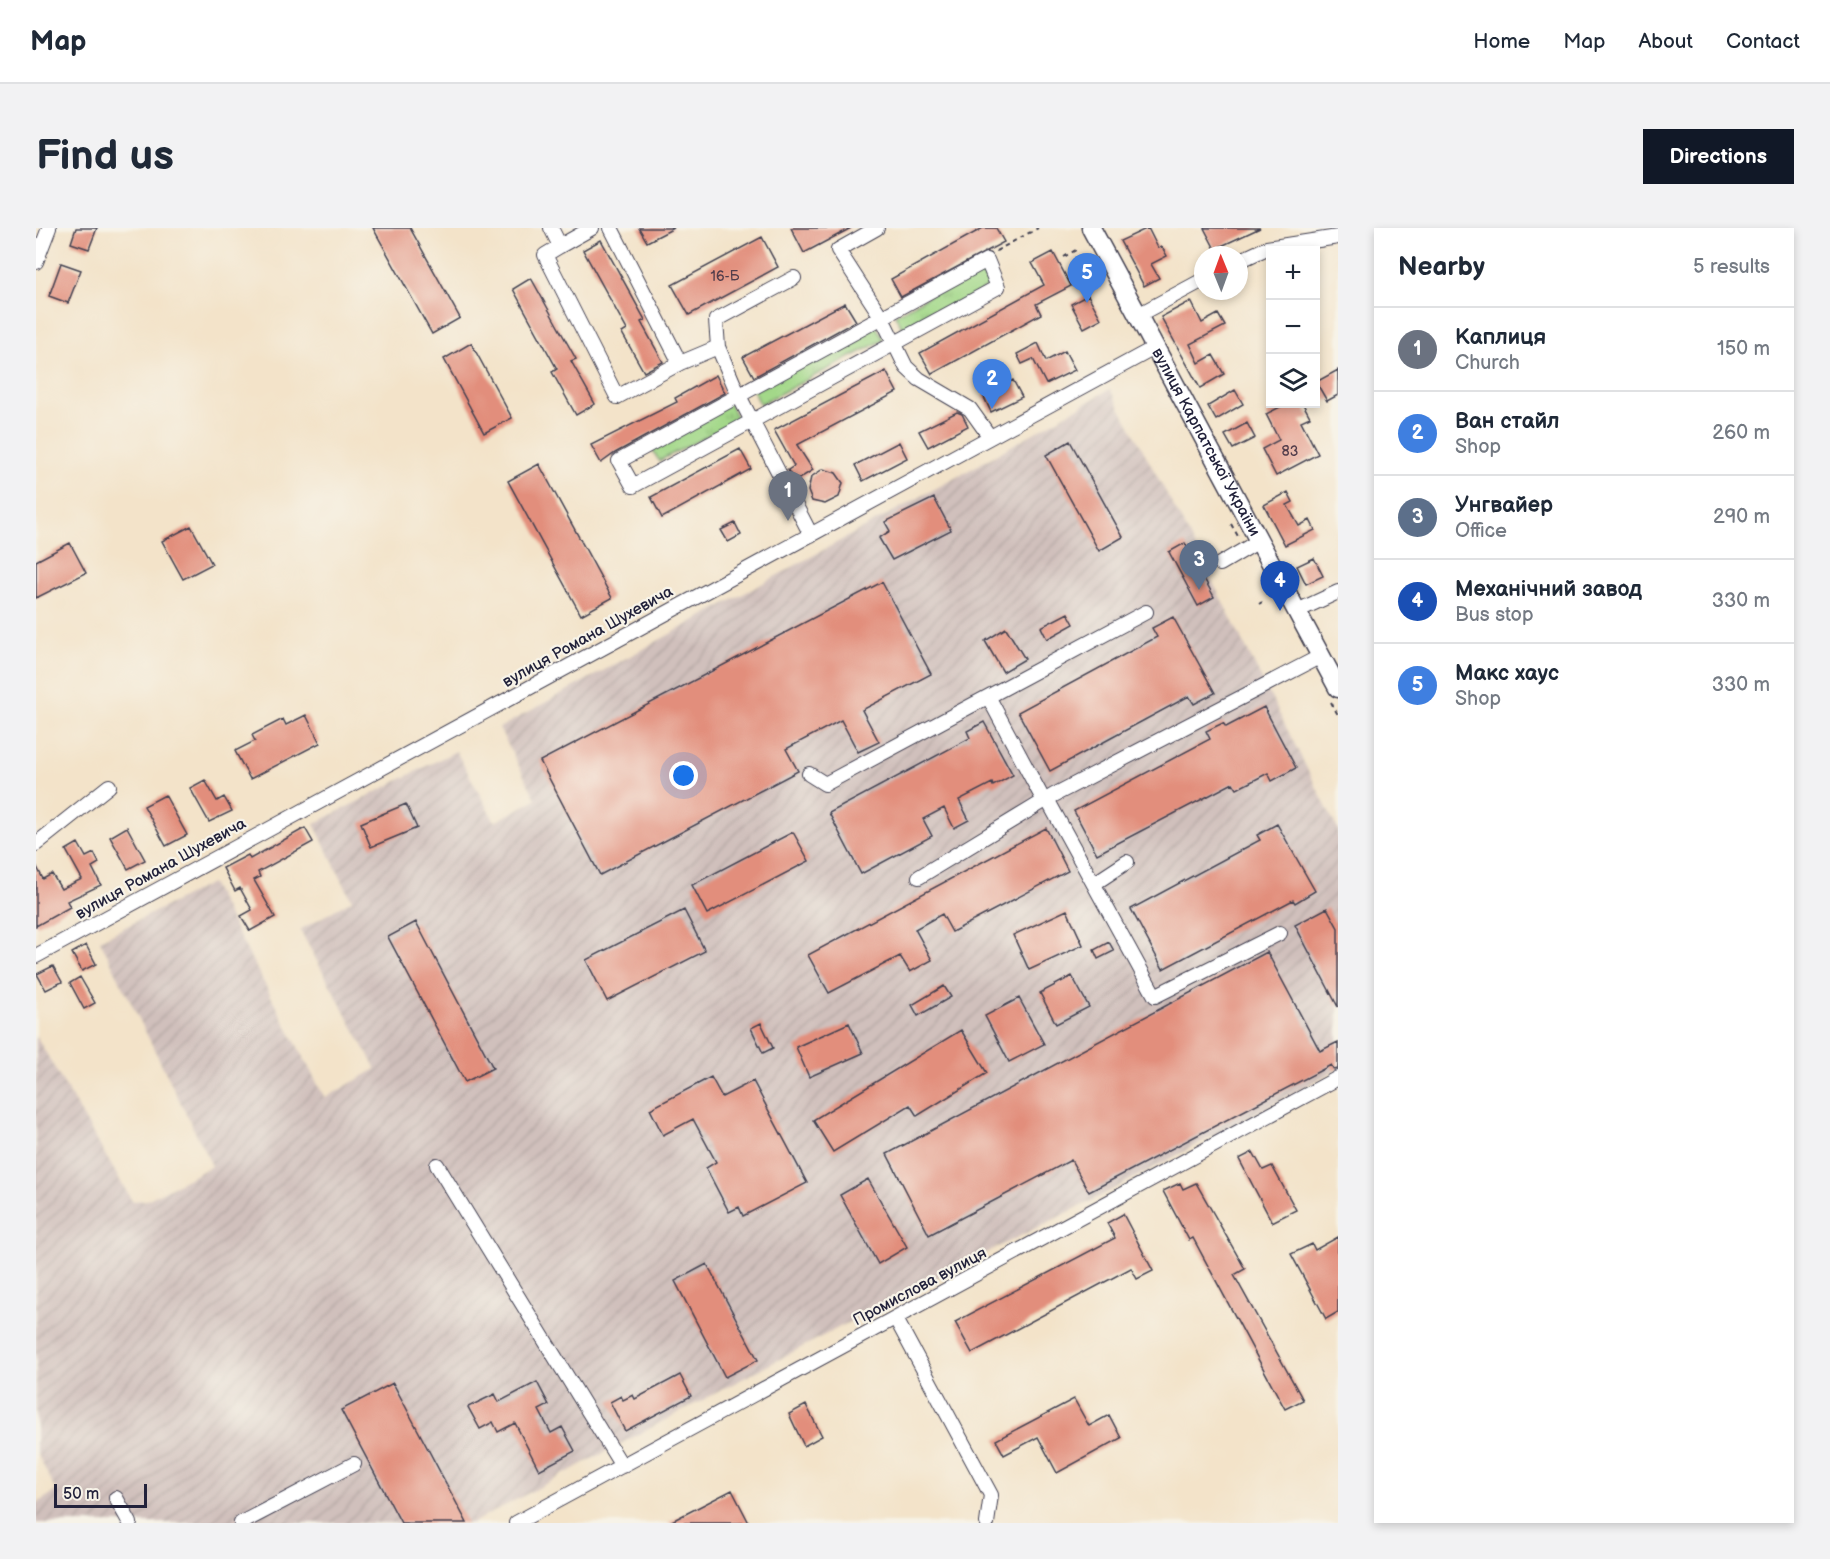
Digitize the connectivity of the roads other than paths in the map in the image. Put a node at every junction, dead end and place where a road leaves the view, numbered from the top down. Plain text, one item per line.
1 (49, 228) edge
2 (551, 228) edge
3 (592, 228) edge
4 (611, 228) edge
5 (877, 228) edge
6 (1091, 228) edge
7 (1338, 237) edge
8 (560, 246) junction
9 (1248, 257) edge
10 (36, 262) edge
11 (794, 278) dead end
12 (1194, 285) edge
13 (1138, 315) junction
14 (882, 318) junction
15 (896, 343) junction
16 (1156, 347) junction
17 (718, 348) junction
18 (680, 363) junction
19 (738, 394) junction
20 (753, 422) junction
21 (990, 437) junction
22 (811, 535) junction
23 (1259, 541) junction
24 (1220, 564) dead end
25 (1338, 592) edge
26 (1297, 611) junction
27 (1146, 612) dead end
28 (1321, 656) junction
29 (1338, 688) edge
30 (989, 698) junction
31 (809, 774) dead end
32 (109, 786) dead end
33 (1046, 800) junction
34 (36, 844) edge
35 (1127, 862) dead end
36 (919, 877) dead end
37 (1095, 883) junction
38 (1280, 933) dead end
39 (36, 956) edge
40 (1338, 1078) edge
41 (437, 1165) dead end
42 (897, 1319) junction
43 (354, 1464) dead end
44 (622, 1466) junction
45 (116, 1498) dead end
46 (130, 1523) edge
47 (241, 1523) edge
48 (516, 1523) edge
49 (987, 1523) edge

1 - 10 street
2 - 8 street
3 - 8 street
4 - 18 street
5 - 14 street
6 - 13 main road, вулиця Карпатської України
7 - 9 street
8 - 18 street
11 - 17 street
12 - 13 street
13 - 16 main road, вулиця Карпатської України
14 - 15 street
14 - 15 street
14 - 19 street
15 - 20 street
15 - 21 street
16 - 21 street, вулиця Романа Шухевича
16 - 23 main road, вулиця Карпатської України
17 - 18 street
17 - 19 street
19 - 20 street
19 - 20 street
20 - 22 street
21 - 22 street, вулиця Романа Шухевича
22 - 39 street, вулиця Романа Шухевича
23 - 24 street
23 - 26 main road, вулиця Карпатської України
25 - 26 street
26 - 28 main road, вулиця Карпатської України
27 - 30 street
28 - 29 main road, вулиця Карпатської України
28 - 33 street
30 - 31 street
30 - 33 street
32 - 34 street
33 - 36 street
33 - 37 street
35 - 37 street
37 - 38 street
40 - 42 street, Промислова вулиця
41 - 44 street
42 - 44 street, Промислова вулиця
42 - 49 street
43 - 47 street
44 - 48 street, Промислова вулиця
45 - 46 street

